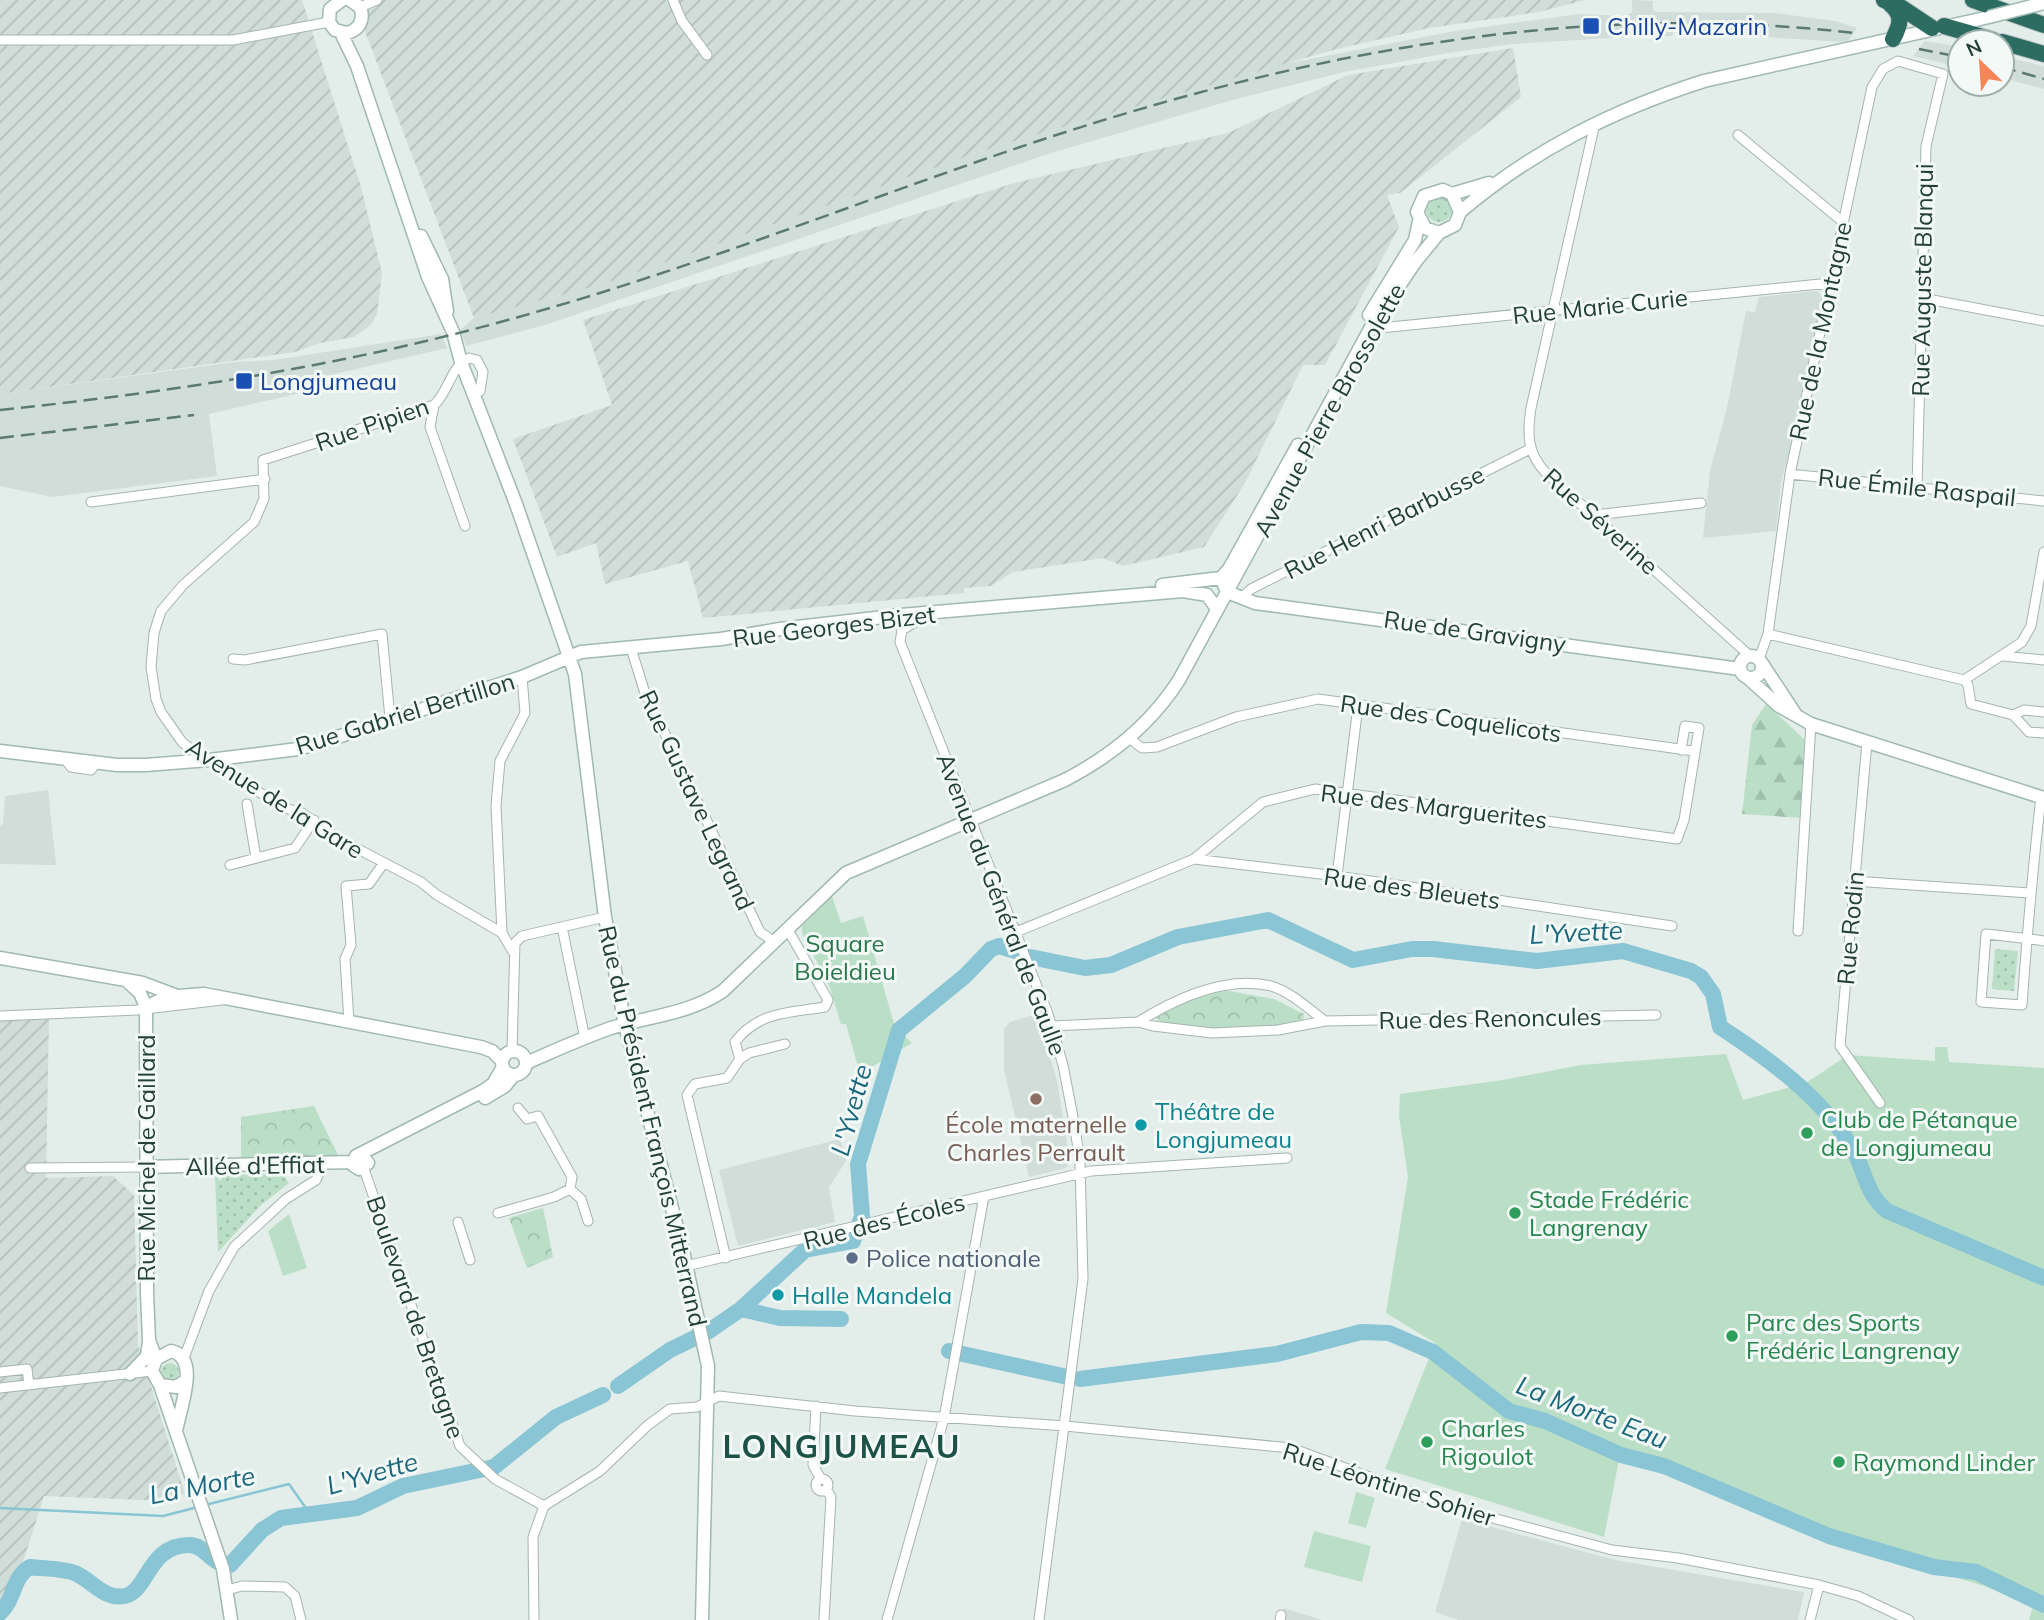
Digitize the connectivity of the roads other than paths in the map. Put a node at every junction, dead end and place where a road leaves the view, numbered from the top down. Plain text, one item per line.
1 (342, 0) edge
2 (377, 0) edge
3 (673, 0) edge
4 (1885, 0) edge
5 (1973, 0) edge
6 (2032, 0) edge
7 (352, 2) edge
8 (2044, 4) edge
9 (329, 10) edge
10 (1984, 18) junction
11 (2044, 25) edge
12 (1938, 27) junction
13 (1985, 28) edge
14 (357, 29) junction
15 (1946, 29) edge
16 (341, 33) junction
17 (1894, 39) junction
18 (0, 40) edge
19 (2016, 46) edge
20 (2044, 54) edge
21 (707, 55) dead end
22 (356, 66) junction
23 (1943, 74) joint
24 (1596, 122) junction
25 (1738, 135) dead end
26 (1500, 179) junction
27 (1452, 194) junction
28 (1460, 212) junction
29 (1419, 221) junction
30 (1843, 222) junction
31 (1438, 233) junction
32 (1830, 283) junction
33 (1922, 298) junction
34 (1553, 312) junction
35 (2044, 321) edge
36 (1370, 329) junction
37 (461, 353) junction
38 (434, 405) junction
39 (1530, 449) junction
40 (263, 460) joint
41 (1790, 474) junction
42 (265, 479) junction
43 (1917, 487) junction
44 (2044, 501) edge
45 (91, 502) dead end
46 (1701, 503) dead end
47 (1595, 515) junction
48 (465, 526) dead end
49 (2044, 552) edge
50 (1221, 578) junction
51 (1227, 592) junction
52 (1099, 597) junction
53 (1241, 598) junction
54 (1217, 609) junction
55 (929, 613) junction
56 (1768, 634) junction
57 (631, 648) junction
58 (570, 656) junction
59 (2003, 656) junction
60 (233, 659) dead end
61 (1757, 659) junction
62 (2044, 660) edge
63 (1744, 673) junction
64 (522, 677) junction
65 (1964, 680) junction
66 (1358, 706) junction
67 (2044, 712) edge
68 (1796, 715) junction
69 (2013, 715) junction
70 (390, 718) junction
71 (1811, 724) junction
72 (2044, 733) edge
73 (1129, 738) junction
74 (1867, 742) junction
75 (1681, 750) junction
76 (0, 751) edge
77 (1695, 751) junction
78 (209, 760) junction
79 (1349, 792) junction
80 (2042, 797) edge
81 (247, 804) dead end
82 (314, 820) junction
83 (970, 820) junction
84 (256, 858) junction
85 (1194, 859) junction
86 (383, 864) junction
87 (230, 865) dead end
88 (1337, 876) junction
89 (1853, 881) junction
90 (2030, 893) junction
91 (605, 917) junction
92 (1672, 926) dead end
93 (562, 927) junction
94 (788, 930) junction
95 (1798, 931) dead end
96 (1016, 932) junction
97 (502, 933) junction
98 (2028, 938) junction
99 (2044, 940) edge
100 (775, 942) junction
101 (513, 952) junction
102 (0, 958) edge
103 (128, 982) junction
104 (175, 995) junction
105 (227, 1000) junction
106 (146, 1007) junction
107 (1656, 1015) dead end
108 (0, 1016) edge
109 (1138, 1021) junction
110 (1325, 1021) junction
111 (349, 1022) junction
112 (625, 1025) junction
113 (1052, 1026) junction
114 (585, 1039) junction
115 (785, 1044) dead end
116 (506, 1058) junction
117 (740, 1059) junction
118 (526, 1063) junction
119 (514, 1075) junction
120 (1880, 1103) dead end
121 (518, 1108) dead end
122 (1287, 1158) dead end
123 (361, 1161) junction
124 (323, 1164) junction
125 (144, 1167) junction
126 (30, 1168) dead end
127 (1080, 1174) junction
128 (569, 1189) junction
129 (984, 1196) junction
130 (498, 1213) dead end
131 (588, 1221) dead end
132 (458, 1222) dead end
133 (726, 1258) junction
134 (470, 1260) dead end
135 (686, 1266) junction
136 (149, 1340) junction
137 (184, 1358) junction
138 (158, 1361) junction
139 (0, 1372) edge
140 (130, 1374) junction
141 (185, 1381) junction
142 (29, 1385) junction
143 (160, 1385) junction
144 (0, 1388) edge
145 (706, 1404) junction
146 (816, 1406) junction
147 (944, 1418) junction
148 (1065, 1426) junction
149 (177, 1427) junction
150 (544, 1506) junction
151 (1819, 1585) junction
152 (227, 1590) junction
153 (232, 1620) edge
154 (301, 1620) edge
155 (534, 1620) edge
156 (702, 1620) edge
157 (824, 1620) edge
158 (887, 1620) edge
159 (1039, 1620) edge
160 (1810, 1620) edge
161 (1909, 1620) edge

1 - 9 main road
2 - 7 street
3 - 21 street
4 - 12 highway
4 - 17 highway
5 - 11 highway
6 - 8 highway
7 - 14 main road
8 - 10 main road, Avenue Pierre Brossolette, bridge
9 - 16 main road
9 - 18 street
10 - 12 main road, Avenue Pierre Brossolette
10 - 13 highway
12 - 15 highway
12 - 17 main road, Avenue Pierre Brossolette
14 - 16 main road
14 - 22 main road
16 - 22 main road, Rue du Président François Mitterrand
17 - 24 main road, Avenue Pierre Brossolette
19 - 20 highway
22 - 37 main road, Rue du Président François Mitterrand
23 - 30 street, Rue de la Montagne
23 - 33 street, Rue Auguste Blanqui
24 - 26 main road, Avenue Pierre Brossolette
24 - 34 street
25 - 30 street
26 - 27 main road, Avenue Pierre Brossolette
26 - 28 main road, Avenue Pierre Brossolette
27 - 28 main road
27 - 29 main road, Avenue Pierre Brossolette
28 - 31 main road, Avenue Pierre Brossolette
29 - 31 main road
29 - 50 main road, Avenue Pierre Brossolette
30 - 32 street, Rue de la Montagne
31 - 36 main road, Avenue Pierre Brossolette
32 - 34 street, Rue Marie Curie
32 - 41 street, Rue de la Montagne
33 - 35 street
33 - 43 street, Rue Auguste Blanqui
34 - 36 street, Rue Marie Curie
34 - 39 street, Rue Séverine
36 - 51 main road, Avenue Pierre Brossolette
37 - 38 street, Rue Pipien
37 - 58 main road, Rue du Président François Mitterrand
38 - 40 street, Rue Pipien
38 - 48 street
39 - 47 street, Rue Séverine
39 - 53 street, Rue Henri Barbusse
40 - 42 street, Avenue de la Gare
41 - 43 street, Rue Émile Raspail
41 - 56 street, Rue de la Montagne
42 - 45 street
42 - 78 street, Avenue de la Gare
43 - 44 street, Rue Émile Raspail
46 - 47 street
47 - 61 street, Rue Séverine
49 - 59 street
50 - 51 main road
50 - 52 main road, Rue Georges Bizet
51 - 53 main road, Rue de Gravigny
51 - 54 main road, Avenue Pierre Brossolette
52 - 54 main road, Rue Georges Bizet
52 - 55 main road, Rue Georges Bizet
53 - 63 main road, Rue de Gravigny
54 - 73 main road, Avenue Pierre Brossolette
55 - 57 main road, Rue Georges Bizet
55 - 83 street, Avenue du Général de Gaulle
56 - 61 street, Rue de la Montagne
56 - 65 street
57 - 58 main road, Rue Georges Bizet
57 - 100 street, Rue Gustave Legrand
58 - 64 main road, Rue Gabriel Bertillon
58 - 91 main road, Rue du Président François Mitterrand
59 - 62 street
59 - 65 street
60 - 70 street
61 - 63 main road
61 - 63 main road
61 - 68 main road
63 - 68 main road
64 - 70 main road, Rue Gabriel Bertillon
64 - 97 street
65 - 69 street
66 - 73 street, Rue des Coquelicots
66 - 75 street, Rue des Coquelicots
66 - 79 street
67 - 69 street
68 - 71 main road
69 - 72 street
70 - 78 main road, Rue Gabriel Bertillon
71 - 74 main road
71 - 95 street
73 - 83 main road, Avenue Pierre Brossolette
74 - 80 main road
74 - 89 street, Rue Rodin
75 - 77 street, Rue des Coquelicots
75 - 77 street
76 - 78 main road, Rue Gabriel Bertillon
77 - 79 street, Rue des Marguerites
78 - 82 street, Avenue de la Gare
79 - 85 street, Rue des Marguerites
79 - 88 street
80 - 90 street
81 - 84 street
82 - 84 street
82 - 86 street, Avenue de la Gare
83 - 94 main road, Avenue Pierre Brossolette
83 - 96 street, Avenue du Général de Gaulle
84 - 87 street
85 - 88 street, Rue des Bleuets
85 - 96 street, Rue des Marguerites
86 - 97 street, Avenue de la Gare
86 - 111 street
88 - 92 street, Rue des Bleuets
89 - 90 street
89 - 120 street, Rue Rodin
90 - 98 street
91 - 93 street
91 - 112 main road, Rue du Président François Mitterrand
93 - 101 street
93 - 114 street
94 - 100 main road, Avenue Pierre Brossolette
94 - 117 street
96 - 113 street, Avenue du Général de Gaulle
97 - 101 street, Avenue de la Gare
98 - 98 street
98 - 99 street
100 - 112 main road, Avenue Pierre Brossolette
101 - 116 street
102 - 103 main road
103 - 104 main road
103 - 106 main road, Rue Michel de Gaillard
104 - 105 main road
104 - 106 main road
105 - 106 street
105 - 111 main road
106 - 108 street
106 - 125 main road, Rue Michel de Gaillard
107 - 110 street, Rue des Renoncules
109 - 110 street, Rue des Renoncules
109 - 110 street, Rue des Renoncules
109 - 113 street, Rue des Renoncules
111 - 116 main road
112 - 114 main road, Avenue Pierre Brossolette
112 - 135 main road, Rue du Président François Mitterrand
113 - 127 street, Avenue du Général de Gaulle
114 - 118 main road, Avenue Pierre Brossolette
115 - 117 street
116 - 118 main road
116 - 119 main road
116 - 123 main road
117 - 133 street
118 - 119 main road
119 - 123 main road
121 - 128 street
122 - 127 street, Rue des Écoles
123 - 124 main road, Allée d'Effiat
123 - 150 street, Boulevard de Bretagne
124 - 125 main road, Allée d'Effiat
124 - 137 street
125 - 126 street, Allée d'Effiat
125 - 136 main road, Rue Michel de Gaillard
127 - 129 street, Rue des Écoles
127 - 148 street, Avenue du Général de Gaulle
128 - 130 street
128 - 131 street
129 - 133 street, Rue des Écoles
129 - 147 street
132 - 134 street
133 - 135 street, Rue des Écoles
135 - 145 main road, Rue du Président François Mitterrand
136 - 138 main road
136 - 140 main road
137 - 138 main road
137 - 141 main road
138 - 140 street
138 - 143 main road
139 - 142 street
140 - 142 street
141 - 143 main road
141 - 149 main road
142 - 144 street
143 - 149 main road
145 - 146 street, Rue Léontine Sohier
145 - 150 street, Rue Léontine Sohier
145 - 156 main road, Rue du Président François Mitterrand
146 - 147 street, Rue Léontine Sohier
146 - 157 street
147 - 148 street, Rue Léontine Sohier
147 - 158 street
148 - 151 street, Rue Léontine Sohier
148 - 159 street, Avenue du Général de Gaulle
149 - 152 main road
150 - 155 street
151 - 160 street
151 - 161 street, Rue Léontine Sohier
152 - 153 main road
152 - 154 street

